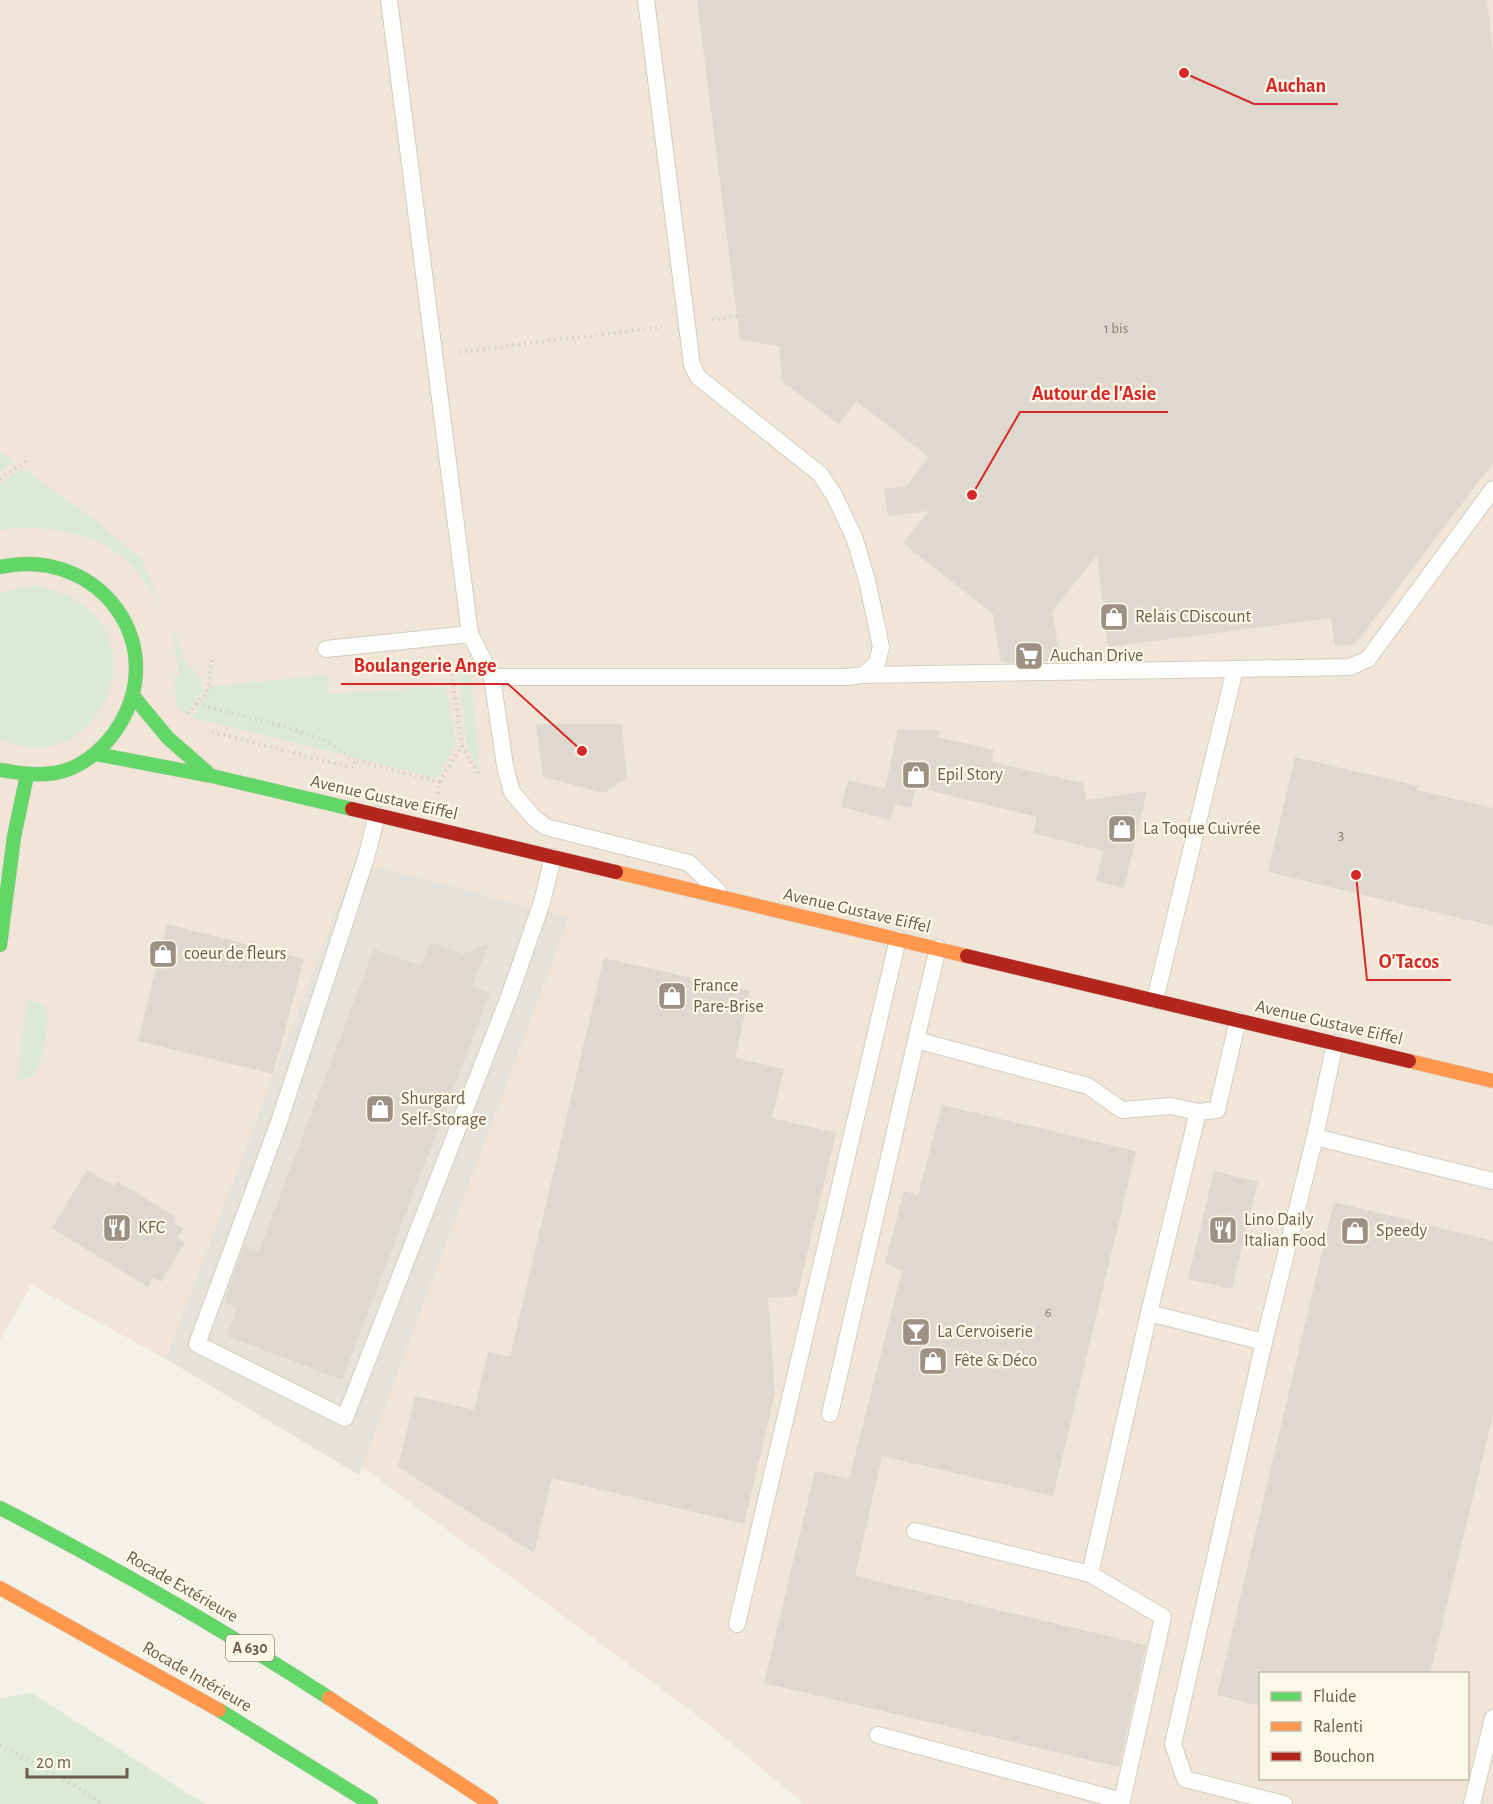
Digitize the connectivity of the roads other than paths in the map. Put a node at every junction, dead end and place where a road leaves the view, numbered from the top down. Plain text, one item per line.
1 (389, 0) edge
2 (646, 0) edge
3 (1493, 489) edge
4 (1, 566) edge
5 (470, 634) junction
6 (326, 649) dead end
7 (1234, 669) junction
8 (864, 675) junction
9 (492, 677) junction
10 (134, 697) junction
11 (96, 754) junction
12 (0, 770) edge
13 (27, 776) junction
14 (212, 776) junction
15 (377, 815) junction
16 (553, 857) junction
17 (725, 898) junction
18 (898, 939) junction
19 (0, 945) edge
20 (938, 948) junction
21 (1155, 1000) junction
22 (1238, 1020) junction
23 (916, 1040) junction
24 (1335, 1043) junction
25 (1493, 1081) edge
26 (1198, 1112) junction
27 (1315, 1137) junction
28 (1493, 1181) edge
29 (1149, 1312) junction
30 (1264, 1342) junction
31 (830, 1414) dead end
32 (0, 1508) edge
33 (915, 1531) dead end
34 (1090, 1574) junction
35 (0, 1588) edge
36 (737, 1624) dead end
37 (1493, 1719) edge
38 (878, 1735) dead end
39 (1490, 1742) edge
40 (371, 1804) edge
41 (491, 1804) edge
42 (1284, 1804) edge
43 (1472, 1804) edge

1 - 5 lane
2 - 8 lane
3 - 7 lane
4 - 10 main road
5 - 6 lane
5 - 9 lane
7 - 8 lane
7 - 21 lane
8 - 9 lane
9 - 17 lane
10 - 11 main road
10 - 14 main road, Avenue Gustave Eiffel
11 - 13 main road
11 - 14 main road, Avenue Gustave Eiffel
12 - 13 main road
13 - 19 main road
14 - 15 main road, Avenue Gustave Eiffel
15 - 16 main road, Avenue Gustave Eiffel
15 - 16 lane
16 - 17 main road, Avenue Gustave Eiffel
17 - 18 main road, Avenue Gustave Eiffel
18 - 20 main road, Avenue Gustave Eiffel
18 - 36 lane
20 - 21 main road, Avenue Gustave Eiffel
20 - 23 lane
21 - 22 main road, Avenue Gustave Eiffel
22 - 24 main road, Avenue Gustave Eiffel
22 - 26 lane
23 - 26 lane
23 - 31 lane
24 - 25 main road, Avenue Gustave Eiffel
24 - 27 lane
26 - 29 lane
27 - 28 lane
27 - 30 lane
29 - 30 lane
29 - 34 lane
30 - 42 lane
32 - 41 main road, Rocade Extérieure / A 630
33 - 34 lane
34 - 38 lane
35 - 40 main road, Rocade Intérieure
37 - 39 lane
39 - 43 lane

